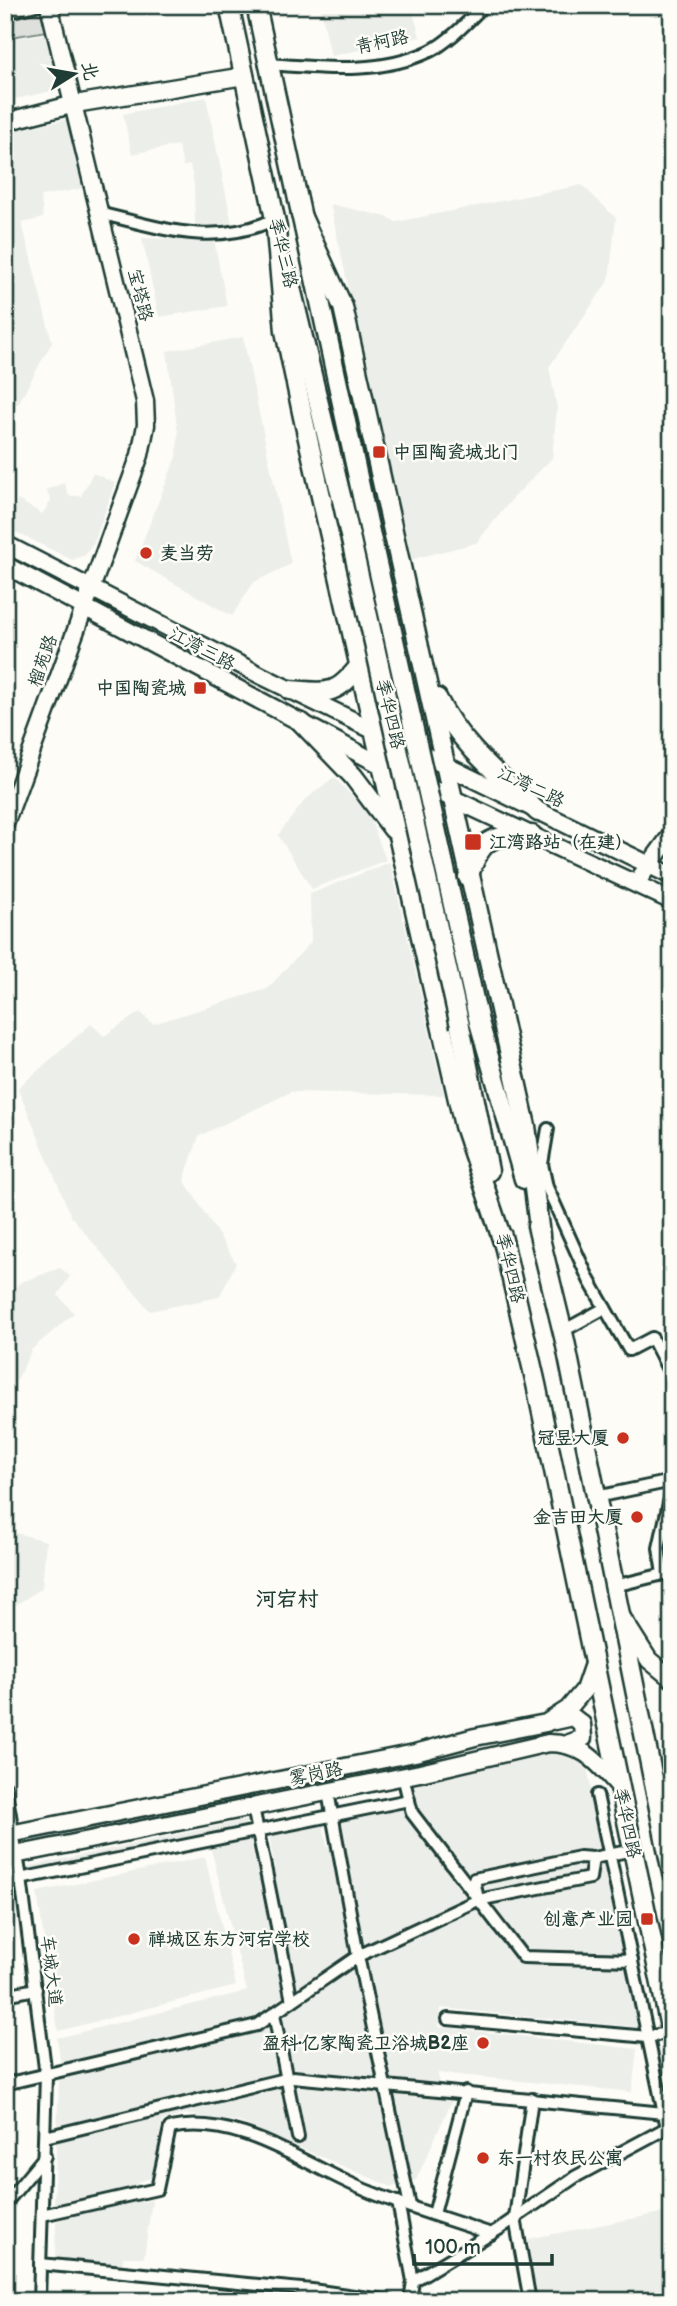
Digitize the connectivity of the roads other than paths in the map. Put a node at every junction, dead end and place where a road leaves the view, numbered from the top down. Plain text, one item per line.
1 (36, 5) edge
2 (49, 5) edge
3 (229, 5) edge
4 (256, 5) edge
5 (484, 5) edge
6 (5, 13) edge
7 (269, 64) junction
8 (244, 76) junction
9 (75, 104) junction
10 (5, 122) edge
11 (99, 213) junction
12 (301, 215) junction
13 (275, 219) junction
14 (362, 496) joint
15 (342, 500) joint
16 (5, 544) edge
17 (5, 565) edge
18 (89, 590) junction
19 (82, 607) junction
20 (362, 673) junction
21 (426, 676) junction
22 (290, 690) junction
23 (302, 723) junction
24 (374, 732) junction
25 (381, 765) junction
26 (444, 766) junction
27 (450, 796) junction
28 (538, 811) junction
29 (5, 824) edge
30 (672, 834) edge
31 (532, 835) junction
32 (397, 836) junction
33 (462, 849) junction
34 (403, 861) junction
35 (650, 865) junction
36 (672, 876) edge
37 (468, 877) junction
38 (636, 883) junction
39 (672, 901) edge
40 (548, 1129) dead end
41 (540, 1236) junction
42 (504, 1245) junction
43 (605, 1308) junction
44 (563, 1331) junction
45 (672, 1377) edge
46 (672, 1481) edge
47 (672, 1489) edge
48 (596, 1497) junction
49 (667, 1573) edge
50 (614, 1586) junction
51 (619, 1614) junction
52 (593, 1664) junction
53 (672, 1678) edge
54 (546, 1723) junction
55 (569, 1743) junction
56 (672, 1766) edge
57 (403, 1776) junction
58 (5, 1786) edge
59 (619, 1786) junction
60 (328, 1792) junction
61 (597, 1795) dead end
62 (409, 1800) junction
63 (253, 1807) junction
64 (660, 1819) junction
65 (258, 1833) junction
66 (9, 1835) edge
67 (633, 1850) junction
68 (610, 1854) junction
69 (11, 1856) edge
70 (593, 1858) junction
71 (672, 1874) edge
72 (21, 1878) junction
73 (5, 1882) edge
74 (478, 1900) junction
75 (358, 1956) junction
76 (632, 1961) junction
77 (36, 1989) junction
78 (5, 1994) edge
79 (292, 2001) junction
80 (274, 2014) junction
81 (447, 2019) dead end
82 (671, 2035) edge
83 (648, 2037) junction
84 (46, 2076) junction
85 (287, 2079) junction
86 (5, 2084) edge
87 (383, 2085) junction
88 (466, 2092) junction
89 (532, 2098) junction
90 (169, 2107) junction
91 (664, 2113) junction
92 (670, 2126) edge
93 (170, 2128) junction
94 (46, 2137) junction
95 (298, 2137) dead end
96 (45, 2156) junction
97 (5, 2204) edge
98 (404, 2204) junction
99 (434, 2214) junction
100 (42, 2215) junction
101 (515, 2218) junction
102 (491, 2234) junction
103 (40, 2264) junction
104 (414, 2281) junction
105 (302, 2295) edge
106 (38, 2301) edge
107 (389, 2301) edge
108 (410, 2301) edge
109 (530, 2301) edge

1 - 6 street
2 - 9 main road, 宝塔路
3 - 8 main road, 季华三路
4 - 7 main road, 季华三路
5 - 7 street, 青柯路
7 - 12 main road, 季华三路
8 - 9 main road
8 - 13 main road, 季华三路
9 - 10 main road
9 - 11 main road, 宝塔路
11 - 13 street
11 - 18 main road, 宝塔路
12 - 14 main road, 季华三路
12 - 21 main road
13 - 15 main road, 季华三路
13 - 20 main road
14 - 41 main road, 季华四路, bridge
15 - 42 main road, 季华四路, bridge
16 - 18 main road, 江湾三路
17 - 19 main road, 江湾三路
18 - 19 main road, 榴苑路
18 - 22 main road, 江湾三路
19 - 23 main road, 江湾三路
19 - 29 main road, 榴苑路
20 - 21 main road
20 - 22 main road
20 - 24 main road
21 - 26 main road
21 - 28 main road
22 - 24 main road, 江湾三路
23 - 25 main road, 江湾三路
23 - 32 main road
24 - 25 main road
24 - 26 main road, 江湾二路
25 - 27 main road
25 - 32 main road
26 - 27 main road
26 - 28 main road, 江湾二路
27 - 31 main road
27 - 33 main road
28 - 35 main road, 江湾二路
30 - 35 main road
31 - 37 main road
31 - 38 main road
32 - 34 main road
33 - 34 main road
33 - 37 main road
34 - 42 main road
35 - 36 main road, 江湾二路
35 - 38 main road
37 - 41 main road
38 - 39 main road
40 - 43 street
41 - 44 main road, 季华四路
42 - 52 main road, 季华四路
43 - 44 street
43 - 45 street
44 - 48 main road, 季华四路
46 - 48 street
47 - 49 street
48 - 50 main road, 季华四路
49 - 50 street
50 - 51 main road, 季华四路
51 - 53 main road
51 - 64 main road, 季华四路
52 - 54 main road, 雾岗路
52 - 59 main road, 季华四路
54 - 55 main road
54 - 66 main road, 雾岗路
55 - 57 main road, 雾岗路
55 - 59 main road
56 - 64 main road
57 - 60 main road, 雾岗路
57 - 62 street
58 - 66 street, 车城大道
59 - 67 main road, 季华四路
60 - 63 main road, 雾岗路
60 - 75 street
61 - 68 street
62 - 65 street
62 - 74 street
63 - 65 street
63 - 69 main road, 雾岗路
64 - 71 main road, 季华四路
65 - 72 street
65 - 79 street
66 - 69 street, 车城大道
67 - 68 street
67 - 82 main road, 季华四路
68 - 70 street
68 - 76 street
69 - 72 street, 车城大道
70 - 74 street
70 - 74 street
72 - 73 street
72 - 77 street, 车城大道
74 - 75 street
74 - 76 street
75 - 79 street
75 - 87 street
76 - 83 street
77 - 78 street
77 - 84 street, 车城大道
79 - 80 street
80 - 84 street
80 - 85 street
81 - 83 street
82 - 83 street
83 - 91 street
84 - 86 street
84 - 94 street, 车城大道
85 - 87 street
85 - 90 street
85 - 95 street
87 - 88 street
87 - 98 street
88 - 89 street
88 - 99 street
89 - 91 street
89 - 101 street
90 - 93 street
90 - 94 street
91 - 92 street
92 - 101 street
93 - 98 street
93 - 100 street
94 - 96 street, 车城大道
96 - 97 street
96 - 100 street, 车城大道
98 - 99 street
98 - 104 street
99 - 102 street
100 - 103 street, 车城大道
101 - 102 street
101 - 109 street
102 - 104 street
103 - 105 street
103 - 106 street, 车城大道
104 - 108 street
105 - 107 street

